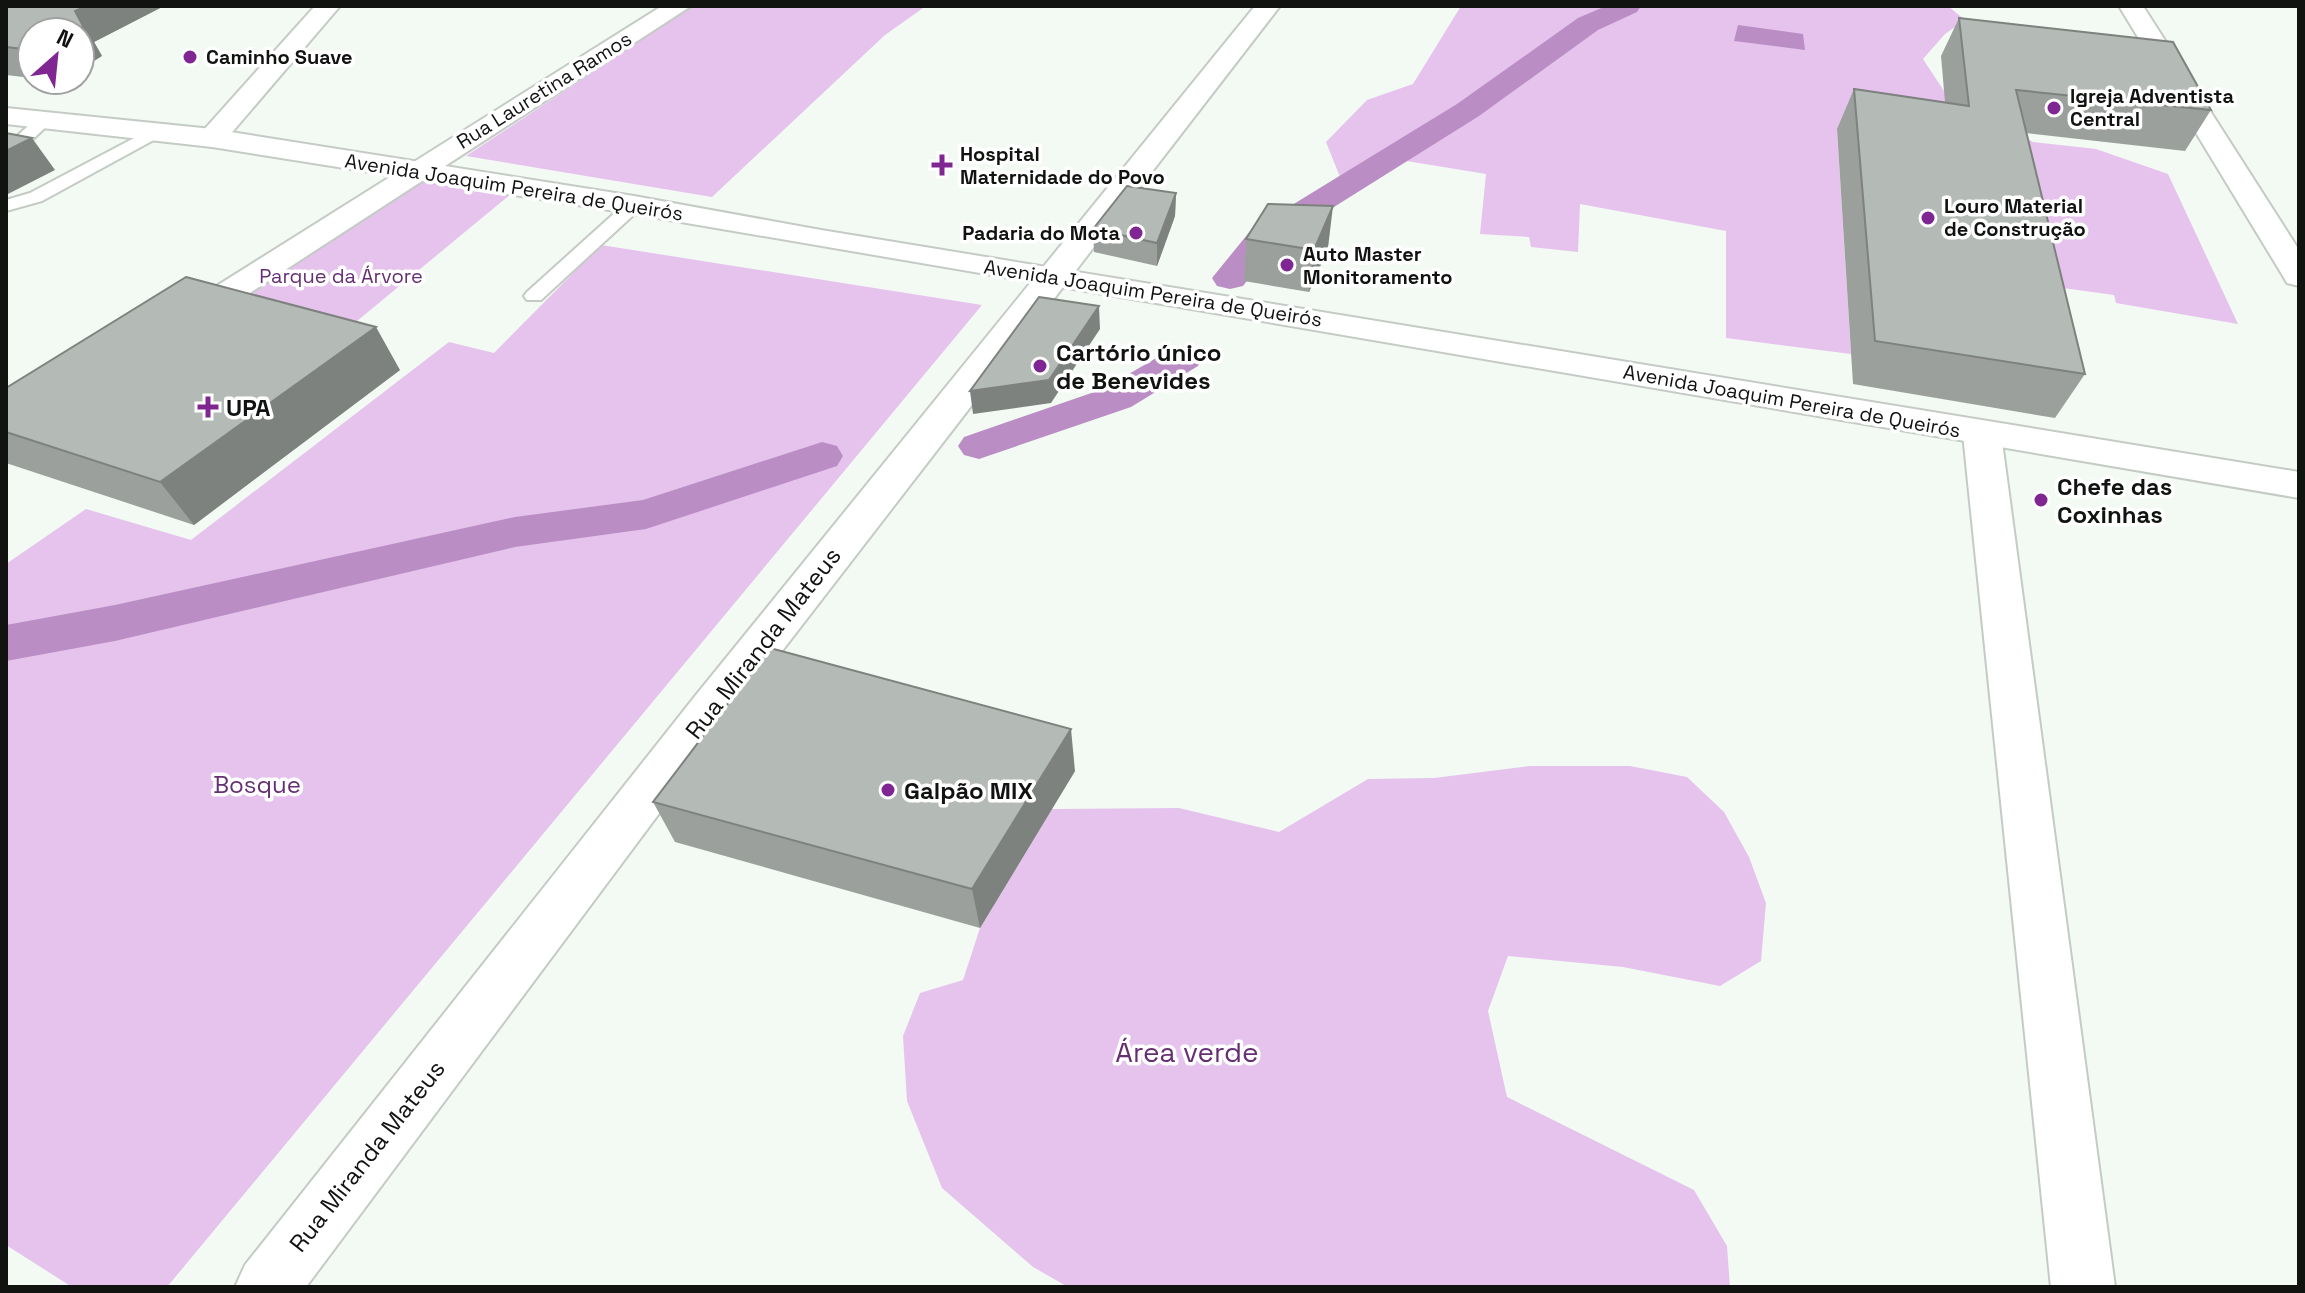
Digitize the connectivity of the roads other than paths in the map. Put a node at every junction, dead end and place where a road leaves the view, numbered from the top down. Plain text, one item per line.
1 (328, 6) edge
2 (679, 6) edge
3 (1268, 6) edge
4 (2131, 6) edge
5 (6, 116) edge
6 (44, 120) junction
7 (155, 132) junction
8 (212, 138) junction
9 (6, 155) edge
10 (416, 171) junction
11 (634, 205) junction
12 (6, 206) edge
13 (2299, 276) edge
14 (1051, 277) junction
15 (534, 296) dead end
16 (160, 336) edge
17 (1982, 434) junction
18 (2299, 485) edge
19 (267, 1287) edge
20 (2083, 1287) edge

1 - 8 street
2 - 10 street, Rua Lauretina Ramos
3 - 14 street, Rua Miranda Mateus
4 - 13 street
5 - 6 street, Avenida Joaquim Pereira de Queirós
6 - 7 street, Avenida Joaquim Pereira de Queirós
6 - 9 lane
7 - 8 street, Avenida Joaquim Pereira de Queirós
7 - 12 lane
8 - 10 street, Avenida Joaquim Pereira de Queirós
10 - 11 street, Avenida Joaquim Pereira de Queirós
10 - 16 street, Rua Lauretina Ramos
11 - 14 street, Avenida Joaquim Pereira de Queirós
11 - 15 lane
14 - 17 street, Avenida Joaquim Pereira de Queirós
14 - 19 street, Rua Miranda Mateus
17 - 18 street, Avenida Joaquim Pereira de Queirós
17 - 20 street

